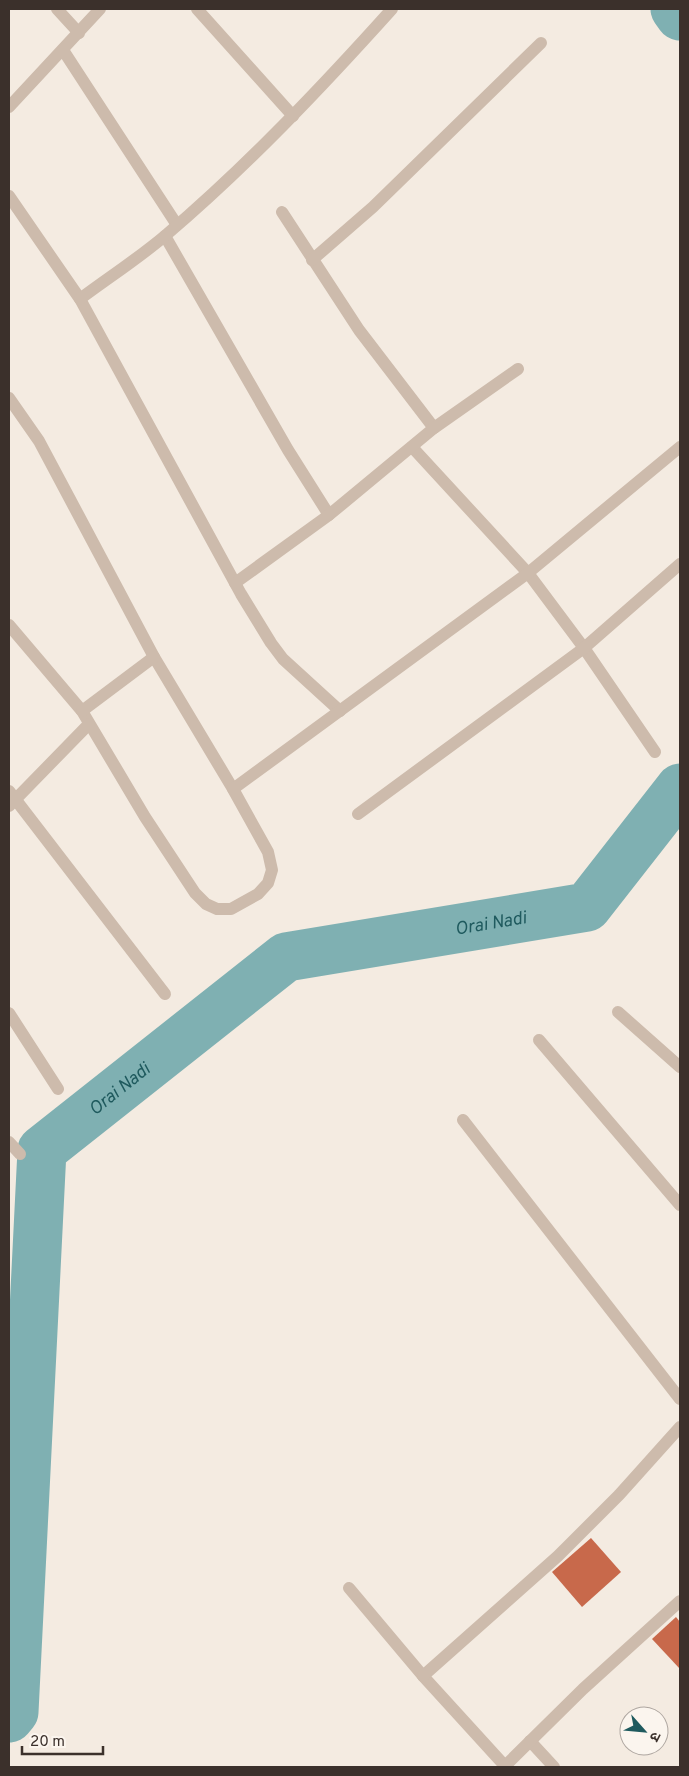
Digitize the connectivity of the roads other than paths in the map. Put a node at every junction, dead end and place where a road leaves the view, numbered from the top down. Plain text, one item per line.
1 (57, 9) edge
2 (100, 9) edge
3 (197, 9) edge
4 (392, 9) edge
5 (79, 33) junction
6 (541, 43) dead end
7 (63, 50) junction
8 (9, 107) edge
9 (293, 116) junction
10 (9, 196) edge
11 (282, 212) dead end
12 (178, 224) junction
13 (164, 236) junction
14 (312, 260) junction
15 (80, 299) junction
16 (518, 369) dead end
17 (9, 398) edge
18 (434, 428) junction
19 (412, 447) junction
20 (680, 447) edge
21 (329, 515) junction
22 (680, 564) edge
23 (528, 574) junction
24 (236, 583) junction
25 (9, 625) edge
26 (584, 648) junction
27 (154, 657) junction
28 (82, 711) junction
29 (340, 711) junction
30 (89, 724) junction
31 (655, 752) dead end
32 (233, 789) junction
33 (11, 798) edge
34 (358, 814) dead end
35 (165, 994) dead end
36 (618, 1012) dead end
37 (9, 1013) edge
38 (539, 1040) dead end
39 (680, 1067) edge
40 (58, 1089) dead end
41 (463, 1120) dead end
42 (9, 1142) edge
43 (20, 1154) dead end
44 (680, 1205) edge
45 (680, 1399) edge
46 (680, 1427) edge
47 (349, 1588) dead end
48 (680, 1601) edge
49 (423, 1676) junction
50 (530, 1742) junction
51 (504, 1766) edge
52 (554, 1767) edge

1 - 5 street
2 - 5 street
3 - 9 street
4 - 9 street
5 - 7 street
6 - 14 street
7 - 8 street
7 - 12 street
9 - 12 street
10 - 15 street
11 - 14 street
12 - 13 street
13 - 15 street
13 - 21 street
14 - 18 street
15 - 24 street
16 - 18 street
17 - 27 street
18 - 19 street
19 - 21 street
19 - 23 street
20 - 23 street
21 - 24 street
22 - 26 street
23 - 26 street
23 - 29 street
24 - 29 street
25 - 28 street
26 - 31 street
26 - 34 street
27 - 28 street
27 - 32 street
28 - 30 street
29 - 32 street
30 - 32 street
30 - 33 street
33 - 35 street
36 - 39 street
37 - 40 street
38 - 44 street
41 - 45 street
42 - 43 street
46 - 49 street
47 - 49 street
48 - 50 street
49 - 51 street
50 - 51 street
50 - 52 street

